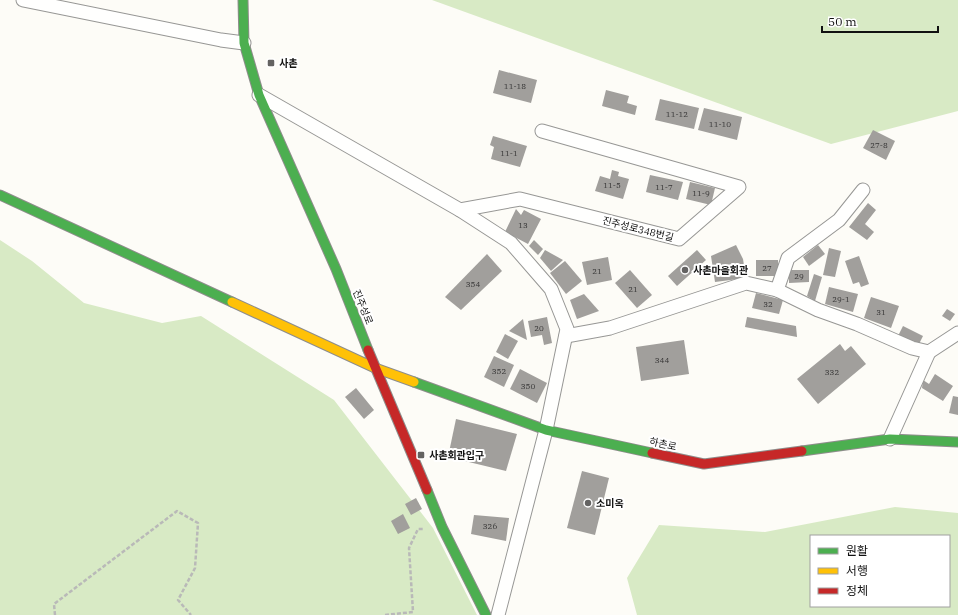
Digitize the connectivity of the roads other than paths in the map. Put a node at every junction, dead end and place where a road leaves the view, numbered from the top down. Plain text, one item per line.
1 (23, 0) edge
2 (243, 0) edge
3 (244, 43) junction
4 (259, 95) junction
5 (542, 131) dead end
6 (863, 190) dead end
7 (0, 195) edge
8 (460, 210) junction
9 (776, 290) junction
10 (958, 333) edge
11 (566, 336) junction
12 (929, 352) junction
13 (375, 368) junction
14 (546, 430) junction
15 (890, 439) junction
16 (958, 442) edge
17 (486, 615) edge
18 (498, 615) edge

1 - 3 street
2 - 3 street, 진주성로
3 - 4 street, 진주성로
4 - 8 street
4 - 13 street, 진주성로
5 - 8 street, 진주성로348번길
6 - 9 street
7 - 13 street, 하촌로
8 - 11 street
9 - 11 street
9 - 12 street
10 - 12 street
11 - 14 street
12 - 15 street
13 - 14 street, 하촌로
13 - 17 street, 진주성로
14 - 15 street, 하촌로
14 - 18 street
15 - 16 street, 하촌로

